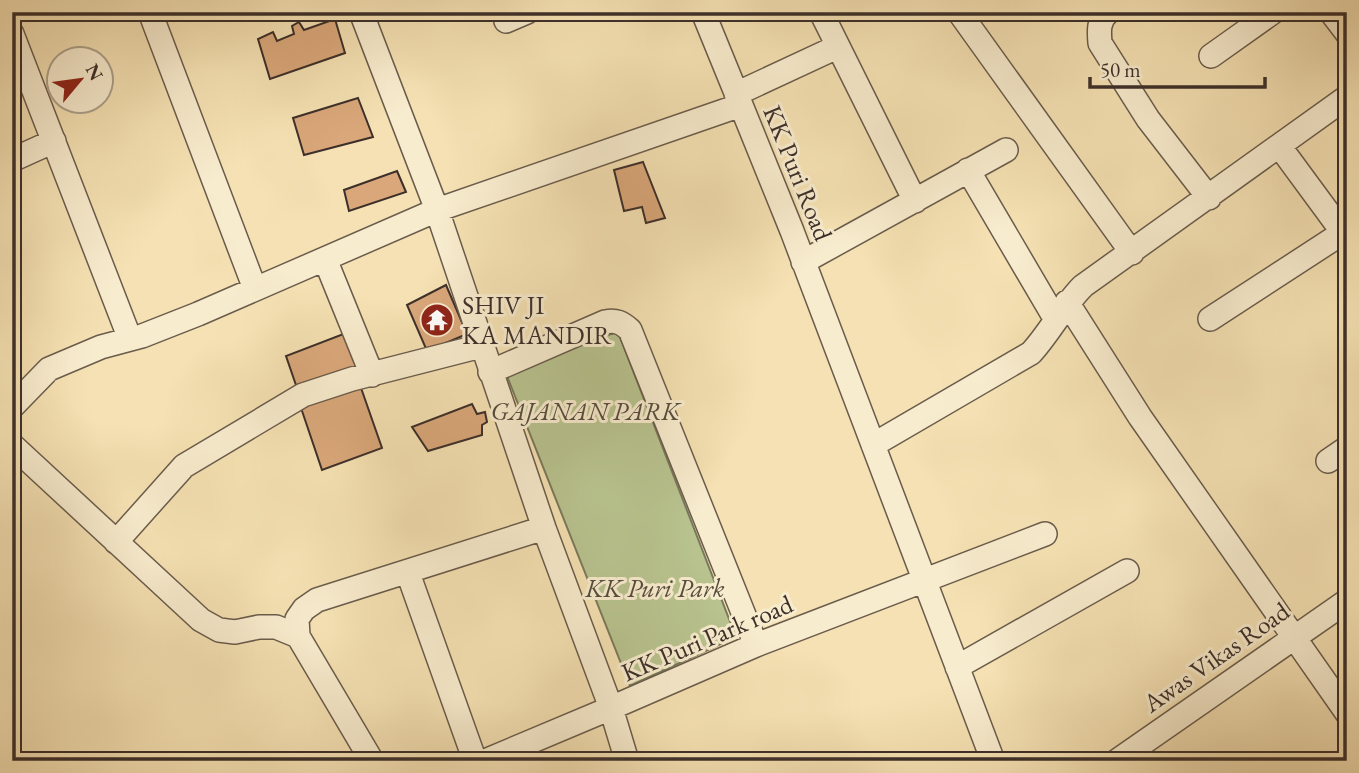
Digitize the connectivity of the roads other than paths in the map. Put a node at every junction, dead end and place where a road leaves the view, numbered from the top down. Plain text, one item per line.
1 (150, 12) edge
2 (361, 12) edge
3 (703, 12) edge
4 (821, 12) edge
5 (959, 12) edge
6 (1108, 12) edge
7 (1273, 12) edge
8 (1331, 12) edge
9 (1347, 33) edge
10 (15, 47) edge
11 (837, 47) junction
12 (1211, 56) dead end
13 (1347, 97) edge
14 (739, 99) junction
15 (54, 141) junction
16 (1280, 147) junction
17 (1006, 150) dead end
18 (12, 160) edge
19 (968, 170) junction
20 (1209, 198) junction
21 (915, 201) junction
22 (437, 210) junction
23 (1346, 234) edge
24 (1132, 253) junction
25 (325, 259) junction
26 (803, 261) junction
27 (255, 289) junction
28 (1062, 311) junction
29 (1210, 319) dead end
30 (130, 339) junction
31 (481, 346) junction
32 (490, 372) junction
33 (372, 375) junction
34 (12, 407) edge
35 (12, 445) edge
36 (873, 445) junction
37 (544, 528) junction
38 (1045, 534) dead end
39 (116, 542) junction
40 (1127, 571) dead end
41 (408, 573) junction
42 (925, 582) junction
43 (1347, 601) edge
44 (298, 636) junction
45 (1294, 636) junction
46 (756, 645) junction
47 (957, 667) junction
48 (611, 708) junction
49 (1347, 713) edge
50 (372, 761) edge
51 (475, 761) edge
52 (485, 761) edge
53 (627, 761) edge
54 (993, 761) edge
55 (1117, 761) edge

1 - 27 street
2 - 22 street
3 - 14 street
4 - 11 street
5 - 24 street
6 - 20 street
7 - 12 street
8 - 9 street
10 - 15 street
11 - 14 street
11 - 21 street
13 - 16 street
14 - 22 street, KK Puri Road
14 - 26 street, KK Puri Road
15 - 18 street
15 - 30 street
16 - 20 street
16 - 23 street
17 - 19 street
19 - 21 street
19 - 28 street
20 - 24 street
21 - 26 street
22 - 25 street, KK Puri Road
22 - 31 street, KK Puri Park road
23 - 29 street
24 - 28 street
25 - 27 street, KK Puri Road
25 - 33 street
26 - 36 street, KK Puri Road
27 - 30 street, KK Puri Road
28 - 36 street
28 - 45 street
30 - 34 street, KK Puri Road
31 - 32 street, KK Puri Park road
31 - 33 street
32 - 37 street, KK Puri Park road
32 - 46 street
33 - 39 street
35 - 39 street
36 - 42 street, KK Puri Road
37 - 41 street
37 - 48 street, KK Puri Park road
38 - 42 street, KK Puri Park road
39 - 44 street
40 - 47 street
41 - 44 street
41 - 51 street
42 - 46 street, KK Puri Park road
42 - 47 street, KK Puri Road
43 - 45 street, Awas Vikas Road
44 - 50 street
45 - 49 street
45 - 55 street, Awas Vikas Road
46 - 48 street, KK Puri Park road
47 - 54 street, KK Puri Road
48 - 52 street
48 - 53 street

